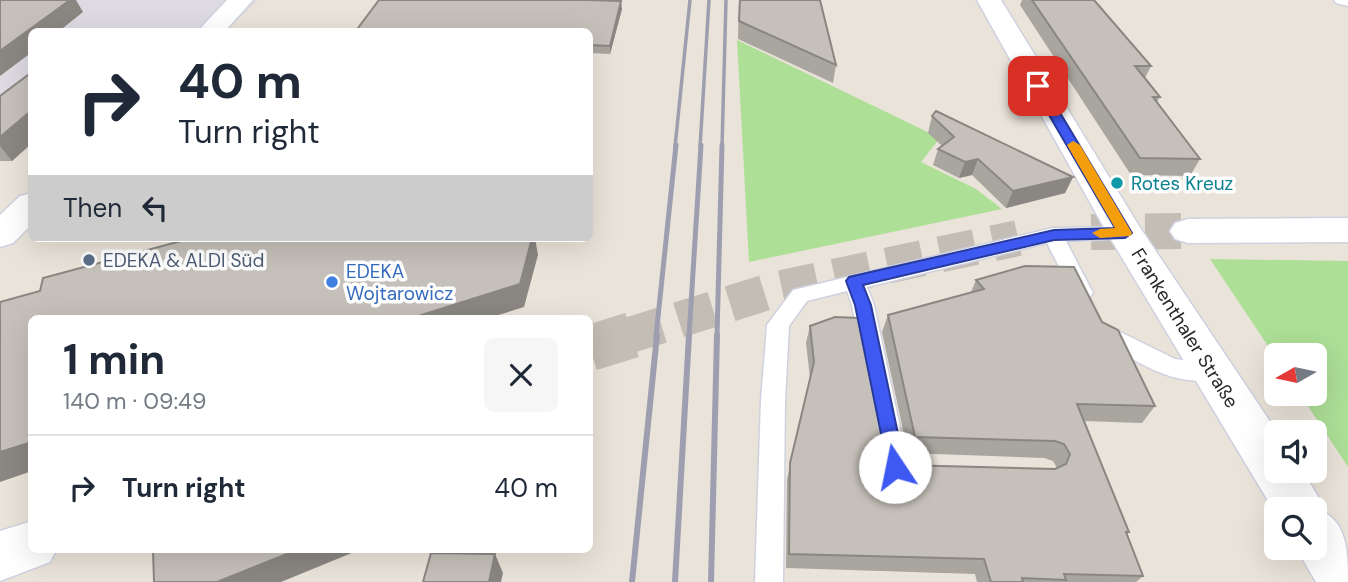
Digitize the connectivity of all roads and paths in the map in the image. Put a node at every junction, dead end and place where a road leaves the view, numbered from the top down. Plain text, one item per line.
1 (241, 0) edge
2 (989, 0) edge
3 (1341, 0) edge
4 (1348, 2) edge
5 (213, 28) edge
6 (28, 208) edge
7 (1348, 230) edge
8 (1188, 231) tunnel mouth
9 (1125, 233) junction
10 (0, 235) edge
11 (1054, 235) junction
12 (854, 281) junction
13 (1212, 370) junction
14 (949, 468) edge
15 (1292, 497) edge
16 (28, 546) edge
17 (1327, 552) edge
18 (0, 556) edge
19 (769, 582) edge
20 (1346, 582) edge

1 - 5 street
2 - 9 street, Frankenthaler Straße
3 - 4 lane
6 - 10 street
7 - 8 street
9 - 11 lane
9 - 13 street, Frankenthaler Straße
11 - 12 lane
11 - 13 lane
12 - 14 lane
12 - 19 lane
13 - 15 street, Frankenthaler Straße
16 - 18 street
17 - 20 street

